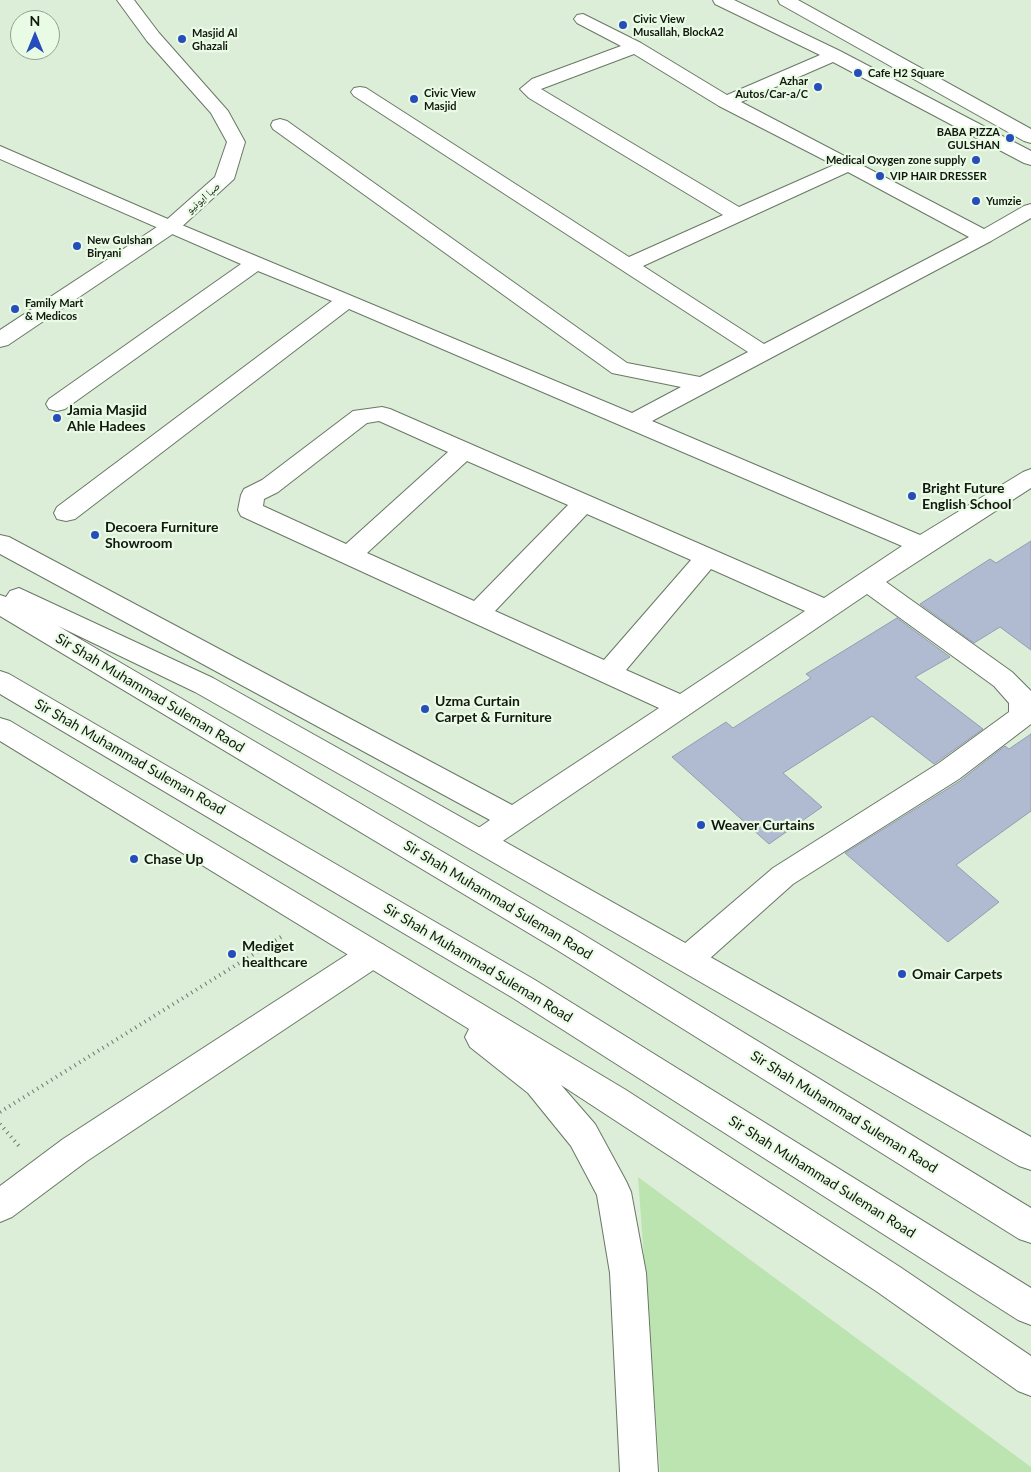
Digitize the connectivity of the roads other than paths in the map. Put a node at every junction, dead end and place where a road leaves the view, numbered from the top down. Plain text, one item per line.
1 (125, 0) edge
2 (720, 0) edge
3 (786, 0) edge
4 (583, 19) dead end
5 (635, 47) junction
6 (834, 55) junction
7 (360, 92) dead end
8 (726, 102) junction
9 (280, 125) dead end
10 (1031, 137) edge
11 (0, 152) edge
12 (1031, 160) edge
13 (849, 165) junction
14 (1031, 210) edge
15 (739, 216) junction
16 (170, 227) junction
17 (984, 237) junction
18 (256, 263) junction
19 (628, 265) junction
20 (347, 300) junction
21 (0, 340) edge
22 (764, 353) junction
23 (704, 385) junction
24 (58, 404) dead end
25 (632, 422) junction
26 (465, 450) junction
27 (1031, 477) edge
28 (583, 504) junction
29 (66, 513) dead end
30 (0, 543) edge
31 (922, 544) junction
32 (349, 555) junction
33 (707, 558) junction
34 (867, 581) junction
35 (0, 588) edge
36 (0, 604) edge
37 (826, 609) junction
38 (478, 614) junction
39 (608, 673) junction
40 (0, 681) edge
41 (681, 706) junction
42 (0, 728) edge
43 (514, 819) junction
44 (481, 840) junction
45 (373, 954) junction
46 (688, 959) junction
47 (1031, 1155) edge
48 (0, 1206) edge
49 (1031, 1227) edge
50 (1031, 1308) edge
51 (1031, 1378) edge
52 (639, 1472) edge

1 - 16 main road, صبا ایونیو
2 - 6 main road
3 - 10 main road
4 - 5 main road
5 - 8 main road
5 - 15 main road
6 - 8 main road
6 - 12 main road
7 - 19 main road
8 - 13 main road
9 - 23 main road
11 - 16 main road
13 - 15 main road
13 - 17 main road
14 - 17 main road
15 - 19 main road
16 - 18 main road
16 - 21 main road, صبا ایونیو
17 - 22 main road
18 - 20 main road
18 - 24 main road
19 - 22 main road
20 - 25 main road
20 - 29 main road
22 - 23 main road
23 - 25 main road
25 - 31 main road
26 - 28 main road
26 - 32 main road
26 - 32 main road
27 - 31 main road
28 - 33 main road
28 - 38 main road
30 - 43 main road
31 - 34 main road
32 - 38 main road
33 - 37 main road
33 - 39 main road
34 - 37 main road
34 - 46 main road
35 - 44 main road
36 - 49 main road, Sir Shah Muhammad Suleman Raod
37 - 41 main road
38 - 39 main road
39 - 41 main road
40 - 50 main road, Sir Shah Muhammad Suleman Road
41 - 43 main road
42 - 45 main road
43 - 44 main road
44 - 46 main road
45 - 48 main road
45 - 51 main road
45 - 52 main road
46 - 47 main road

